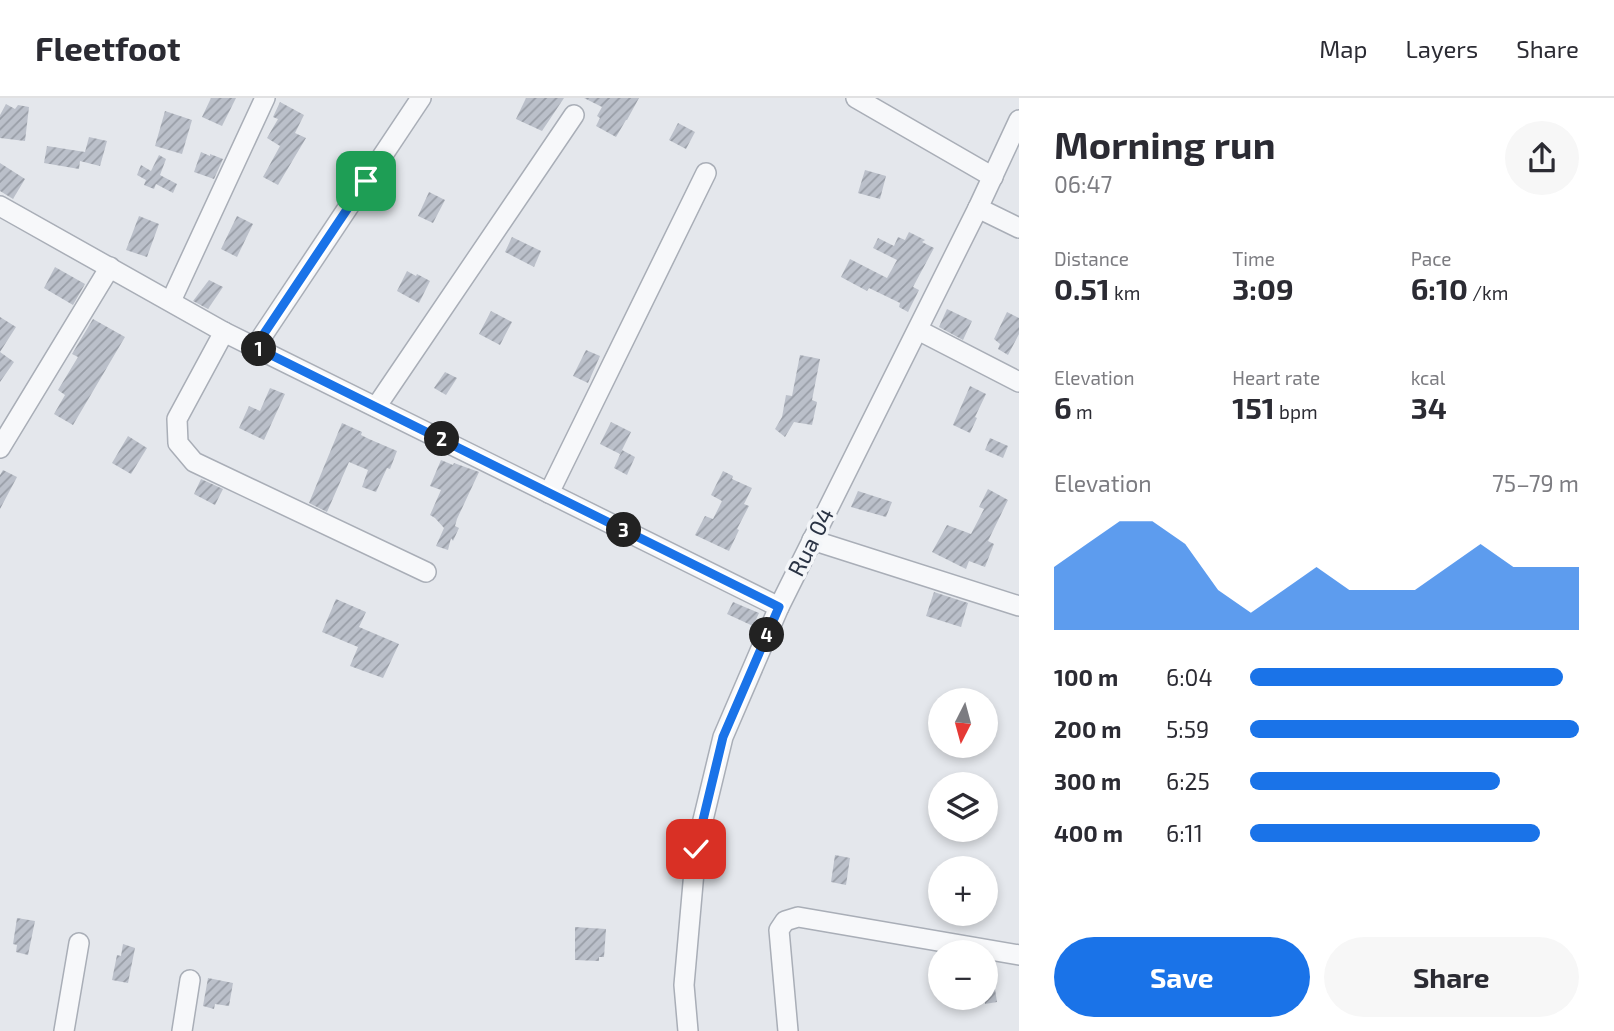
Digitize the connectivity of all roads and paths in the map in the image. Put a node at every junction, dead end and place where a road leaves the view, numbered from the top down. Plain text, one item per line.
1 (421, 98) edge
2 (856, 98) edge
3 (258, 100) edge
4 (574, 115) dead end
5 (1019, 120) edge
6 (706, 173) dead end
7 (993, 177) junction
8 (0, 206) edge
9 (978, 208) junction
10 (1019, 228) edge
11 (110, 267) junction
12 (171, 301) junction
13 (918, 330) junction
14 (224, 331) junction
15 (255, 347) junction
16 (1019, 382) edge
17 (376, 407) junction
18 (0, 448) edge
19 (549, 493) junction
20 (813, 540) junction
21 (426, 572) dead end
22 (1019, 606) edge
23 (779, 607) junction
24 (79, 943) dead end
25 (1019, 955) edge
26 (190, 980) dead end
27 (64, 1031) edge
28 (182, 1031) edge
29 (688, 1031) edge
30 (788, 1031) edge

1 - 15 street
2 - 7 street
3 - 12 street
4 - 17 street
5 - 7 street, Rua 04
6 - 19 street
7 - 9 street, Rua 04
8 - 11 street
9 - 10 street
9 - 13 street, Rua 04
11 - 12 street
11 - 18 street
12 - 14 street
13 - 16 street
13 - 20 street, Rua 04
14 - 15 street
14 - 21 street
15 - 17 street
17 - 19 street
19 - 23 street
20 - 22 street
20 - 23 street, Rua 04
23 - 29 street, Rua 04
24 - 27 street
25 - 30 street
26 - 28 street

